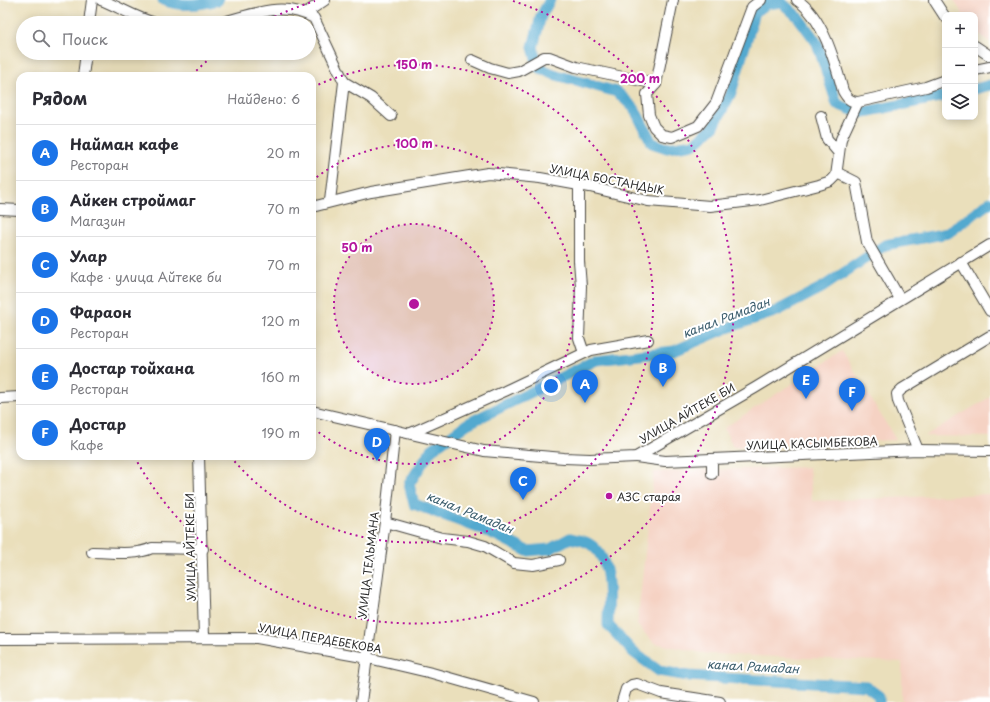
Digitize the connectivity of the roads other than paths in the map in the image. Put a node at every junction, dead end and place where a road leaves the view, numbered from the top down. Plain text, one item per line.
1 (92, 0) edge
2 (101, 0) edge
3 (325, 0) edge
4 (673, 0) edge
5 (761, 0) edge
6 (797, 0) edge
7 (934, 0) edge
8 (307, 12) junction
9 (942, 12) edge
10 (90, 16) edge
11 (136, 16) edge
12 (238, 16) edge
13 (312, 16) edge
14 (316, 22) edge
15 (978, 48) edge
16 (990, 56) edge
17 (85, 60) edge
18 (472, 60) dead end
19 (990, 66) edge
20 (978, 69) edge
21 (84, 72) edge
22 (942, 81) edge
23 (344, 82) junction
24 (656, 84) junction
25 (857, 104) junction
26 (391, 116) dead end
27 (821, 116) dead end
28 (838, 152) junction
29 (838, 173) junction
30 (579, 185) junction
31 (330, 201) junction
32 (316, 206) edge
33 (0, 209) edge
34 (16, 210) edge
35 (990, 245) edge
36 (961, 262) junction
37 (900, 299) junction
38 (990, 311) edge
39 (990, 336) edge
40 (648, 340) dead end
41 (584, 353) junction
42 (16, 397) edge
43 (0, 398) edge
44 (316, 412) edge
45 (395, 430) junction
46 (411, 433) junction
47 (918, 450) junction
48 (990, 450) edge
49 (636, 457) junction
50 (712, 459) junction
51 (199, 460) edge
52 (712, 474) dead end
53 (386, 522) junction
54 (203, 549) junction
55 (92, 552) dead end
56 (559, 560) dead end
57 (204, 638) junction
58 (0, 639) edge
59 (368, 658) junction
60 (361, 702) edge
61 (534, 702) edge
62 (622, 702) edge
63 (720, 702) edge

1 - 10 street
2 - 11 street
3 - 8 street
4 - 24 street
5 - 24 street
6 - 25 street
7 - 9 street
8 - 12 street
8 - 13 street
14 - 23 street
15 - 16 street
17 - 21 street
18 - 24 street
19 - 20 street
22 - 25 street
23 - 26 street
23 - 31 street
25 - 28 street
27 - 28 street
28 - 29 street
29 - 30 street, УЛИЦА БОСТАНДЫК
29 - 37 street
30 - 31 street, УЛИЦА БОСТАНДЫК
30 - 41 street
31 - 32 street, УЛИЦА БОСТАНДЫК
33 - 34 street
35 - 36 street, УЛИЦА АЙТЕКЕ БИ
36 - 37 street, УЛИЦА АЙТЕКЕ БИ
36 - 38 street
37 - 49 street, УЛИЦА АЙТЕКЕ БИ
39 - 47 street
40 - 41 street
41 - 46 street
42 - 43 street
44 - 45 street, УЛИЦА АЙТЕКЕ БИ
45 - 46 street, УЛИЦА АЙТЕКЕ БИ
45 - 53 street, УЛИЦА ТЕЛЬМАНА
46 - 49 street, УЛИЦА АЙТЕКЕ БИ
47 - 48 street, УЛИЦА КАСЫМБЕКОВА
47 - 50 street, УЛИЦА КАСЫМБЕКОВА
49 - 50 street, УЛИЦА КАСЫМБЕКОВА
50 - 52 street
51 - 54 street, УЛИЦА АЙТЕКЕ БИ
53 - 56 street
53 - 59 street, УЛИЦА ТЕЛЬМАНА
54 - 55 street
54 - 57 street, УЛИЦА АЙТЕКЕ БИ
57 - 58 street, УЛИЦА ПЕРДЕБЕКОВА
57 - 59 street, УЛИЦА ПЕРДЕБЕКОВА
59 - 60 street, УЛИЦА ТЕЛЬМАНА
59 - 61 street, УЛИЦА ПЕРДЕБЕКОВА
62 - 63 street

